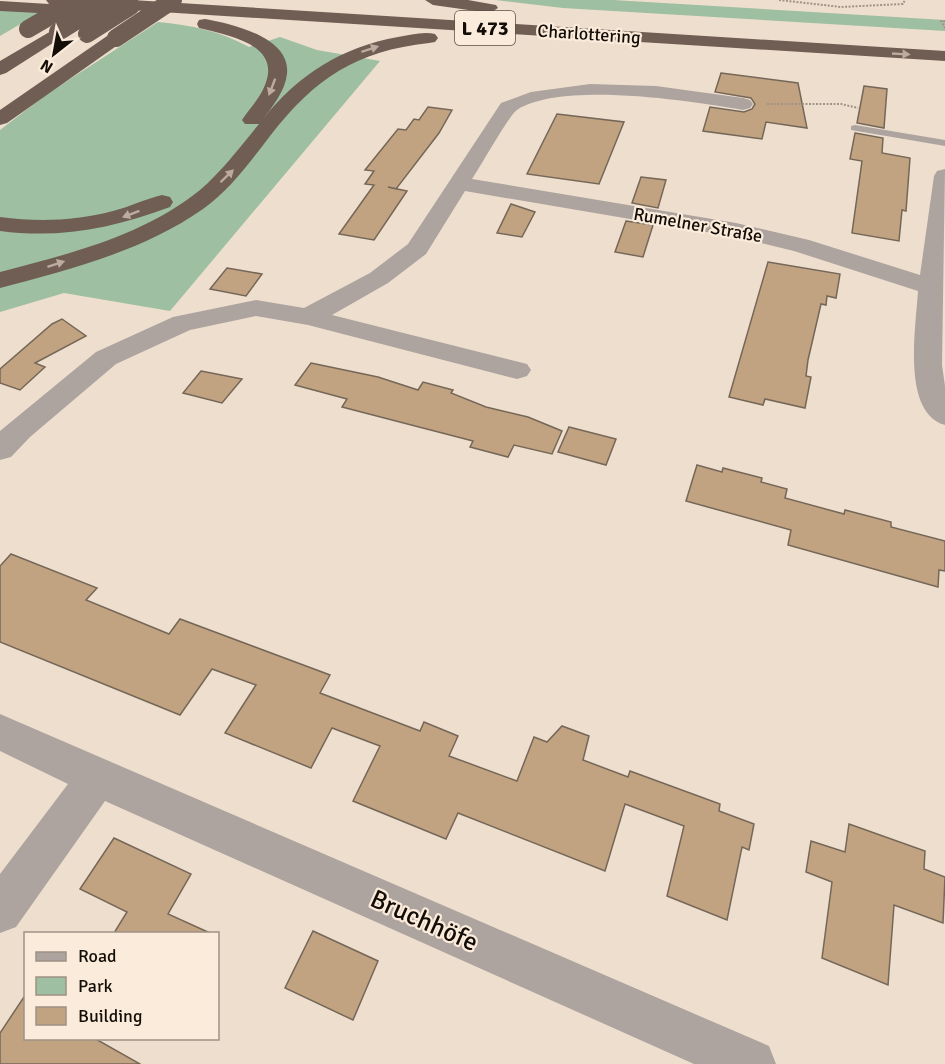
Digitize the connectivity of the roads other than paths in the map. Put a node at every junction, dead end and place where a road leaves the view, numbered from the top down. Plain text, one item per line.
1 (54, 0) edge
2 (77, 0) edge
3 (109, 0) edge
4 (173, 0) edge
5 (245, 0) edge
6 (433, 0) edge
7 (0, 6) edge
8 (137, 7) edge
9 (505, 9) dead end
10 (551, 15) dead end
11 (620, 22) junction
12 (9, 39) dead end
13 (63, 39) junction
14 (580, 40) junction
15 (945, 42) edge
16 (857, 51) junction
17 (945, 56) edge
18 (0, 69) edge
19 (46, 87) junction
20 (743, 104) dead end
21 (0, 119) edge
22 (0, 124) edge
23 (855, 128) dead end
24 (945, 143) edge
25 (945, 176) edge
26 (460, 184) junction
27 (0, 224) edge
28 (0, 280) edge
29 (931, 287) junction
30 (308, 317) junction
31 (517, 370) dead end
32 (945, 416) edge
33 (0, 448) edge
34 (0, 732) edge
35 (98, 777) junction
36 (0, 911) edge
37 (751, 1064) edge

1 - 16 highway, Charlottering / L 473
2 - 12 highway, bridge
3 - 13 highway, bridge
4 - 19 highway, bridge
5 - 11 highway, Charlottering / L 473
6 - 9 highway
7 - 8 highway
8 - 13 highway, bridge
8 - 14 highway
8 -> 27 highway
10 - 11 highway
11 - 15 highway, Charlottering / L 473
13 - 18 highway
14 - 16 highway
28 -> 14 highway
16 -> 17 highway, Charlottering / L 473
19 - 21 highway
19 - 22 highway
20 - 26 street
23 - 24 lane
25 - 29 street
26 - 29 street, Rumelner Straße
26 - 30 street
29 - 32 street
30 - 31 street
30 - 33 street
34 - 35 street, Bruchhöfe
35 - 36 street
35 - 37 street, Bruchhöfe

